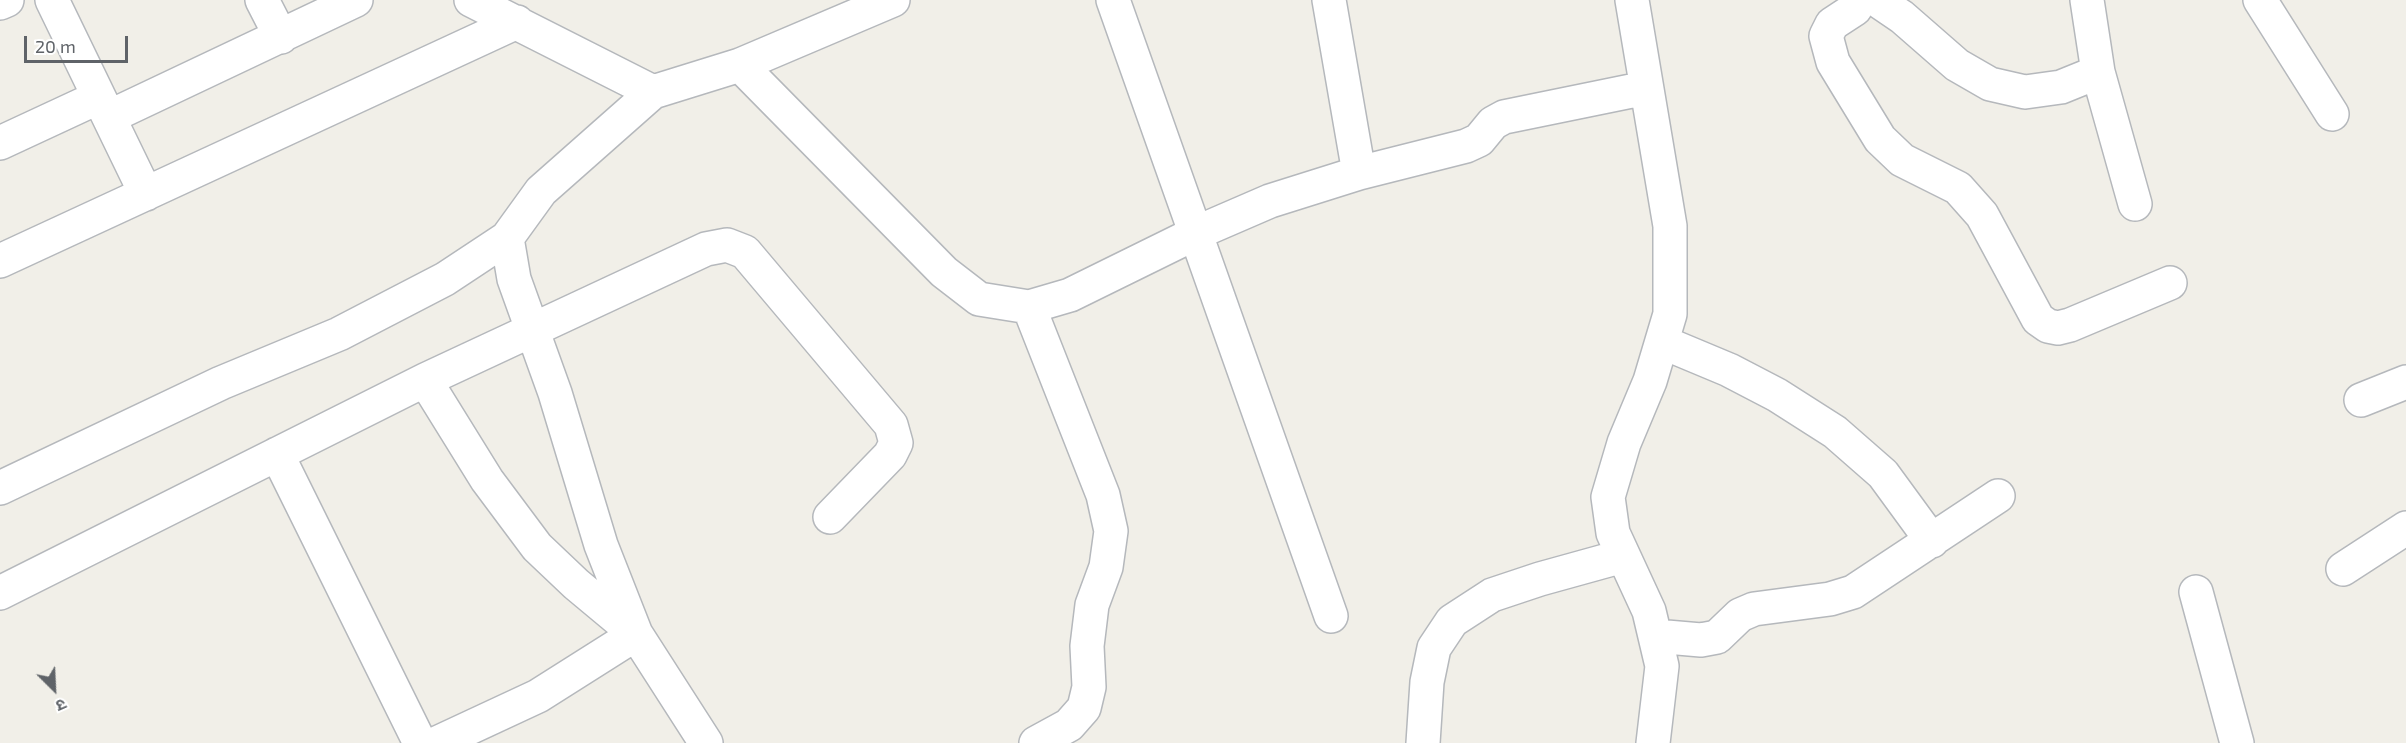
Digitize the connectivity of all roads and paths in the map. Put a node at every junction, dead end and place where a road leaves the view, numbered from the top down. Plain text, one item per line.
1 (7, 0) edge
2 (52, 0) edge
3 (262, 0) edge
4 (356, 0) edge
5 (471, 0) edge
6 (893, 0) edge
7 (1113, 0) edge
8 (1329, 0) edge
9 (1632, 0) edge
10 (1860, 0) edge
11 (1877, 0) edge
12 (2087, 0) edge
13 (2260, 0) edge
14 (0, 3) edge
15 (518, 22) junction
16 (281, 37) junction
17 (740, 65) junction
18 (2098, 72) junction
19 (1646, 88) junction
20 (653, 92) junction
21 (104, 107) junction
22 (2332, 114) dead end
23 (0, 144) edge
24 (1359, 173) junction
25 (147, 194) junction
26 (2135, 204) dead end
27 (1196, 233) junction
28 (507, 238) junction
29 (0, 261) edge
30 (2170, 283) dead end
31 (1029, 307) junction
32 (534, 331) junction
33 (1662, 342) junction
34 (425, 380) junction
35 (2406, 382) edge
36 (2361, 400) dead end
37 (277, 454) junction
38 (0, 488) edge
39 (1998, 496) dead end
40 (830, 517) dead end
41 (2406, 528) edge
42 (1932, 541) junction
43 (1623, 556) junction
44 (2343, 569) dead end
45 (2196, 592) dead end
46 (0, 593) edge
47 (1331, 616) dead end
48 (636, 634) junction
49 (1655, 636) junction
50 (420, 743) edge
51 (437, 743) edge
52 (706, 743) edge
53 (1036, 743) edge
54 (1423, 743) edge
55 (1653, 743) edge
56 (2237, 743) edge

1 - 14 street
2 - 21 street
3 - 16 street
4 - 16 street
5 - 15 street
6 - 17 street
7 - 27 street
8 - 24 street
9 - 19 street
10 - 30 street
11 - 18 street
12 - 18 street
13 - 22 street
15 - 20 street
15 - 25 street
16 - 21 street
17 - 20 street
17 - 31 street
18 - 26 street
19 - 24 street
19 - 33 street
20 - 28 street
21 - 23 street
21 - 25 street
24 - 27 street
25 - 29 street
27 - 31 street
27 - 47 street
28 - 32 street
28 - 38 street
31 - 53 street
32 - 34 street
32 - 40 street
32 - 48 street
33 - 42 street
33 - 43 street
34 - 37 street
34 - 48 street
35 - 36 street
37 - 46 street
37 - 50 street
39 - 42 street
41 - 44 street
42 - 49 street
43 - 49 street
43 - 54 street
45 - 56 street
48 - 51 street
48 - 52 street
49 - 55 street

